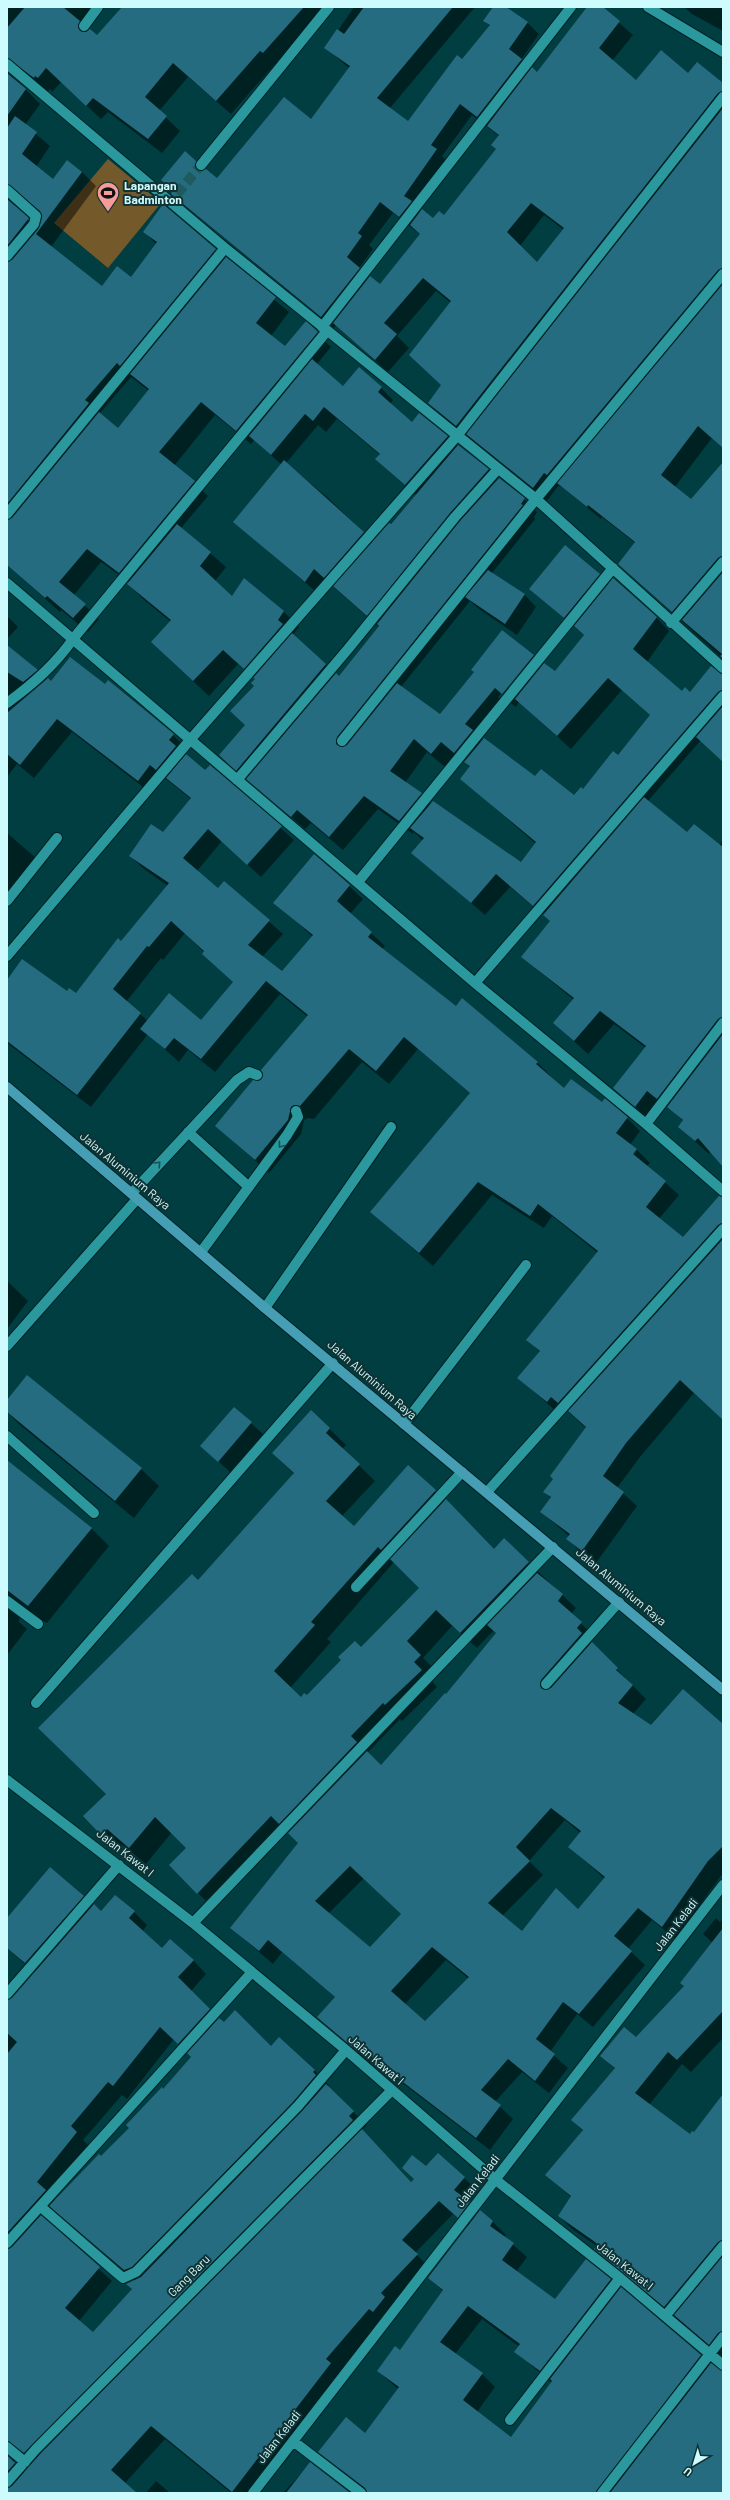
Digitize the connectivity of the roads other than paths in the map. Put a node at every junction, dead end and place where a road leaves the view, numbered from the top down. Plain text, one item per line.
1 (98, 7) edge
2 (330, 7) edge
3 (571, 7) edge
4 (648, 7) edge
5 (84, 26) dead end
6 (723, 52) edge
7 (7, 64) edge
8 (723, 97) edge
9 (202, 165) tunnel mouth
10 (7, 190) edge
11 (177, 194) tunnel mouth
12 (171, 203) junction
13 (226, 248) junction
14 (7, 256) edge
15 (723, 274) edge
16 (325, 329) junction
17 (457, 436) junction
18 (498, 469) junction
19 (536, 499) junction
20 (7, 514) edge
21 (723, 562) edge
22 (613, 568) junction
23 (7, 583) edge
24 (671, 623) junction
25 (72, 639) junction
26 (723, 668) edge
27 (723, 696) edge
28 (7, 703) edge
29 (190, 740) junction
30 (342, 741) dead end
31 (237, 780) junction
32 (57, 838) dead end
33 (358, 882) junction
34 (7, 900) edge
35 (7, 956) edge
36 (475, 983) junction
37 (723, 1023) edge
38 (257, 1075) dead end
39 (7, 1087) edge
40 (296, 1111) dead end
41 (646, 1124) junction
42 (391, 1127) dead end
43 (188, 1132) junction
44 (249, 1187) junction
45 (723, 1191) edge
46 (134, 1196) junction
47 (723, 1229) edge
48 (201, 1252) junction
49 (526, 1265) dead end
50 (265, 1308) junction
51 (7, 1346) edge
52 (333, 1363) junction
53 (404, 1424) junction
54 (7, 1436) edge
55 (462, 1472) junction
56 (487, 1492) junction
57 (94, 1513) dead end
58 (553, 1547) junction
59 (356, 1587) dead end
60 (7, 1601) edge
61 (619, 1602) junction
62 (38, 1624) dead end
63 (546, 1684) dead end
64 (723, 1690) edge
65 (36, 1702) dead end
66 (7, 1780) edge
67 (119, 1864) junction
68 (723, 1885) edge
69 (193, 1923) junction
70 (252, 1972) junction
71 (7, 1994) edge
72 (346, 2050) junction
73 (391, 2091) junction
74 (496, 2180) junction
75 (41, 2207) junction
76 (7, 2244) edge
77 (723, 2246) edge
78 (620, 2278) junction
79 (666, 2315) junction
80 (723, 2337) edge
81 (709, 2354) junction
82 (723, 2365) edge
83 (510, 2420) dead end
84 (293, 2441) junction
85 (7, 2447) edge
86 (25, 2462) junction
87 (7, 2482) edge
88 (253, 2493) edge
89 (361, 2493) edge
90 (602, 2493) edge

1 - 5 street
2 - 9 street
3 - 16 street
4 - 6 street
7 - 12 street
8 - 17 street
10 - 14 street
11 - 12 street
12 - 13 street
13 - 16 street
13 - 20 street
15 - 19 street
16 - 17 street
16 - 25 street
17 - 18 street
17 - 29 street
18 - 19 street
18 - 31 street
19 - 22 street
19 - 30 street
21 - 24 street
22 - 24 street
22 - 33 street
23 - 25 street
24 - 26 street
25 - 28 street
25 - 29 street
27 - 36 street
29 - 31 street
29 - 35 street
31 - 33 street
32 - 34 street
33 - 36 street
36 - 41 street
37 - 41 street
38 - 43 street
39 - 46 main road, Jalan Aluminium Raya
40 -> 44 street
41 - 45 street
42 - 50 street
43 - 44 street
46 -> 43 street
44 - 48 street
46 - 48 main road, Jalan Aluminium Raya
46 - 51 street
47 - 56 street
48 - 50 main road, Jalan Aluminium Raya
49 - 53 street
50 - 52 main road, Jalan Aluminium Raya
52 - 53 main road, Jalan Aluminium Raya
52 - 65 street
53 - 55 main road, Jalan Aluminium Raya
54 - 57 street
55 - 56 main road, Jalan Aluminium Raya
55 - 59 street
56 - 58 main road, Jalan Aluminium Raya
58 - 61 main road, Jalan Aluminium Raya
58 - 69 street
60 - 62 street
61 - 63 street
61 - 64 main road, Jalan Aluminium Raya
66 - 67 street, Jalan Kawat I
67 - 69 street, Jalan Kawat I
67 - 71 street
68 - 74 street, Jalan Keladi
69 - 70 street, Jalan Kawat I
70 - 72 street, Jalan Kawat I
70 - 75 street
72 - 73 street, Jalan Kawat I
72 - 75 street
73 - 74 street, Jalan Kawat I
73 - 86 street, Gang Baru
74 - 78 street, Jalan Kawat I
74 - 84 street, Jalan Keladi
75 - 76 street
77 - 79 street
78 - 79 street, Jalan Kawat I
78 - 83 street
79 - 81 street, Jalan Kawat I
80 - 81 street
81 - 82 street, Jalan Kawat I
81 - 90 street
84 - 88 street, Jalan Keladi
84 - 89 street
85 - 86 street
86 - 87 street, Gang Baru

